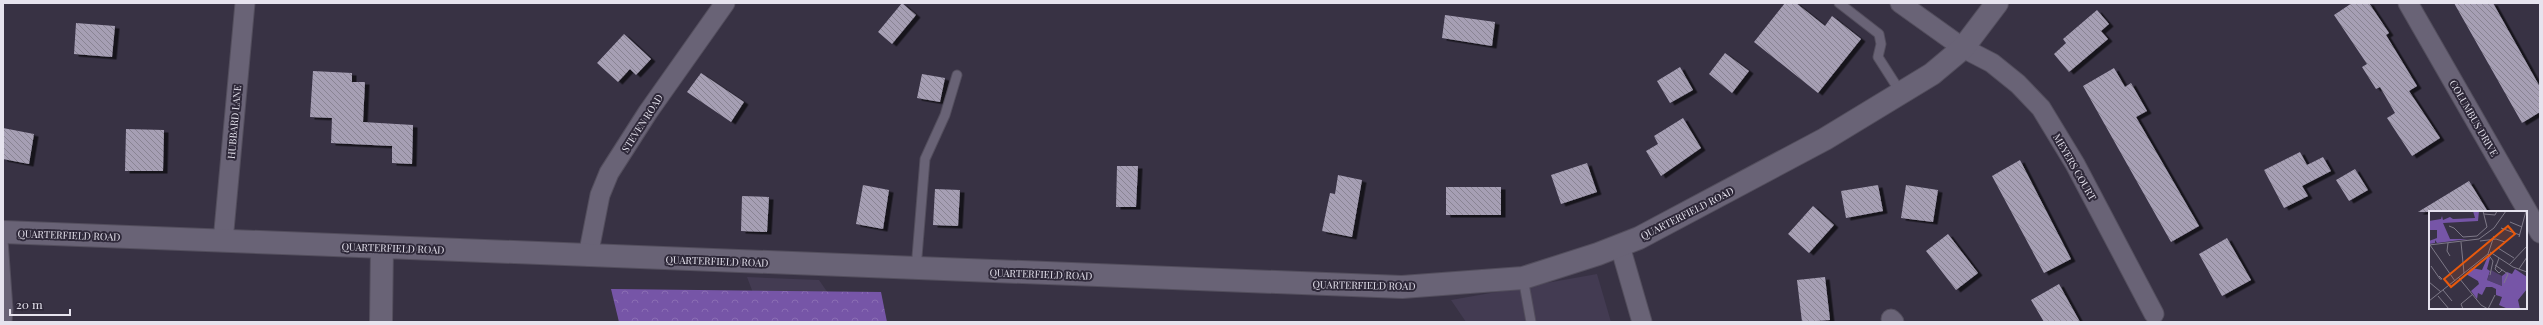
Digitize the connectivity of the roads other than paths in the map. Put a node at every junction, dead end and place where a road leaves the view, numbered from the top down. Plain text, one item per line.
1 (245, 3) edge
2 (725, 3) edge
3 (1839, 3) edge
4 (1901, 3) edge
5 (1997, 3) edge
6 (2408, 3) edge
7 (1963, 48) junction
8 (956, 76) dead end
9 (1901, 93) junction
10 (3, 232) edge
11 (2540, 233) edge
12 (3, 240) edge
13 (223, 241) junction
14 (1620, 246) junction
15 (382, 248) junction
16 (588, 256) junction
17 (916, 269) junction
18 (1523, 278) junction
19 (2154, 314) dead end
20 (7, 322) edge
21 (381, 322) edge
22 (1531, 322) edge
23 (1642, 322) edge

1 - 13 street, HUBBARD LANE
2 - 16 street, STEVEN ROAD
3 - 9 lane
4 - 7 street, MEYERS COURT
5 - 7 street, QUARTERFIELD ROAD
6 - 11 street, COLUMBUS DRIVE
7 - 9 street, QUARTERFIELD ROAD
7 - 19 street, MEYERS COURT
8 - 17 lane
9 - 14 street, QUARTERFIELD ROAD
10 - 13 street, QUARTERFIELD ROAD
12 - 20 lane
13 - 15 street, QUARTERFIELD ROAD
14 - 18 street, QUARTERFIELD ROAD
14 - 23 street
15 - 16 street, QUARTERFIELD ROAD
15 - 21 street
16 - 17 street, QUARTERFIELD ROAD
17 - 18 street, QUARTERFIELD ROAD
18 - 22 lane

